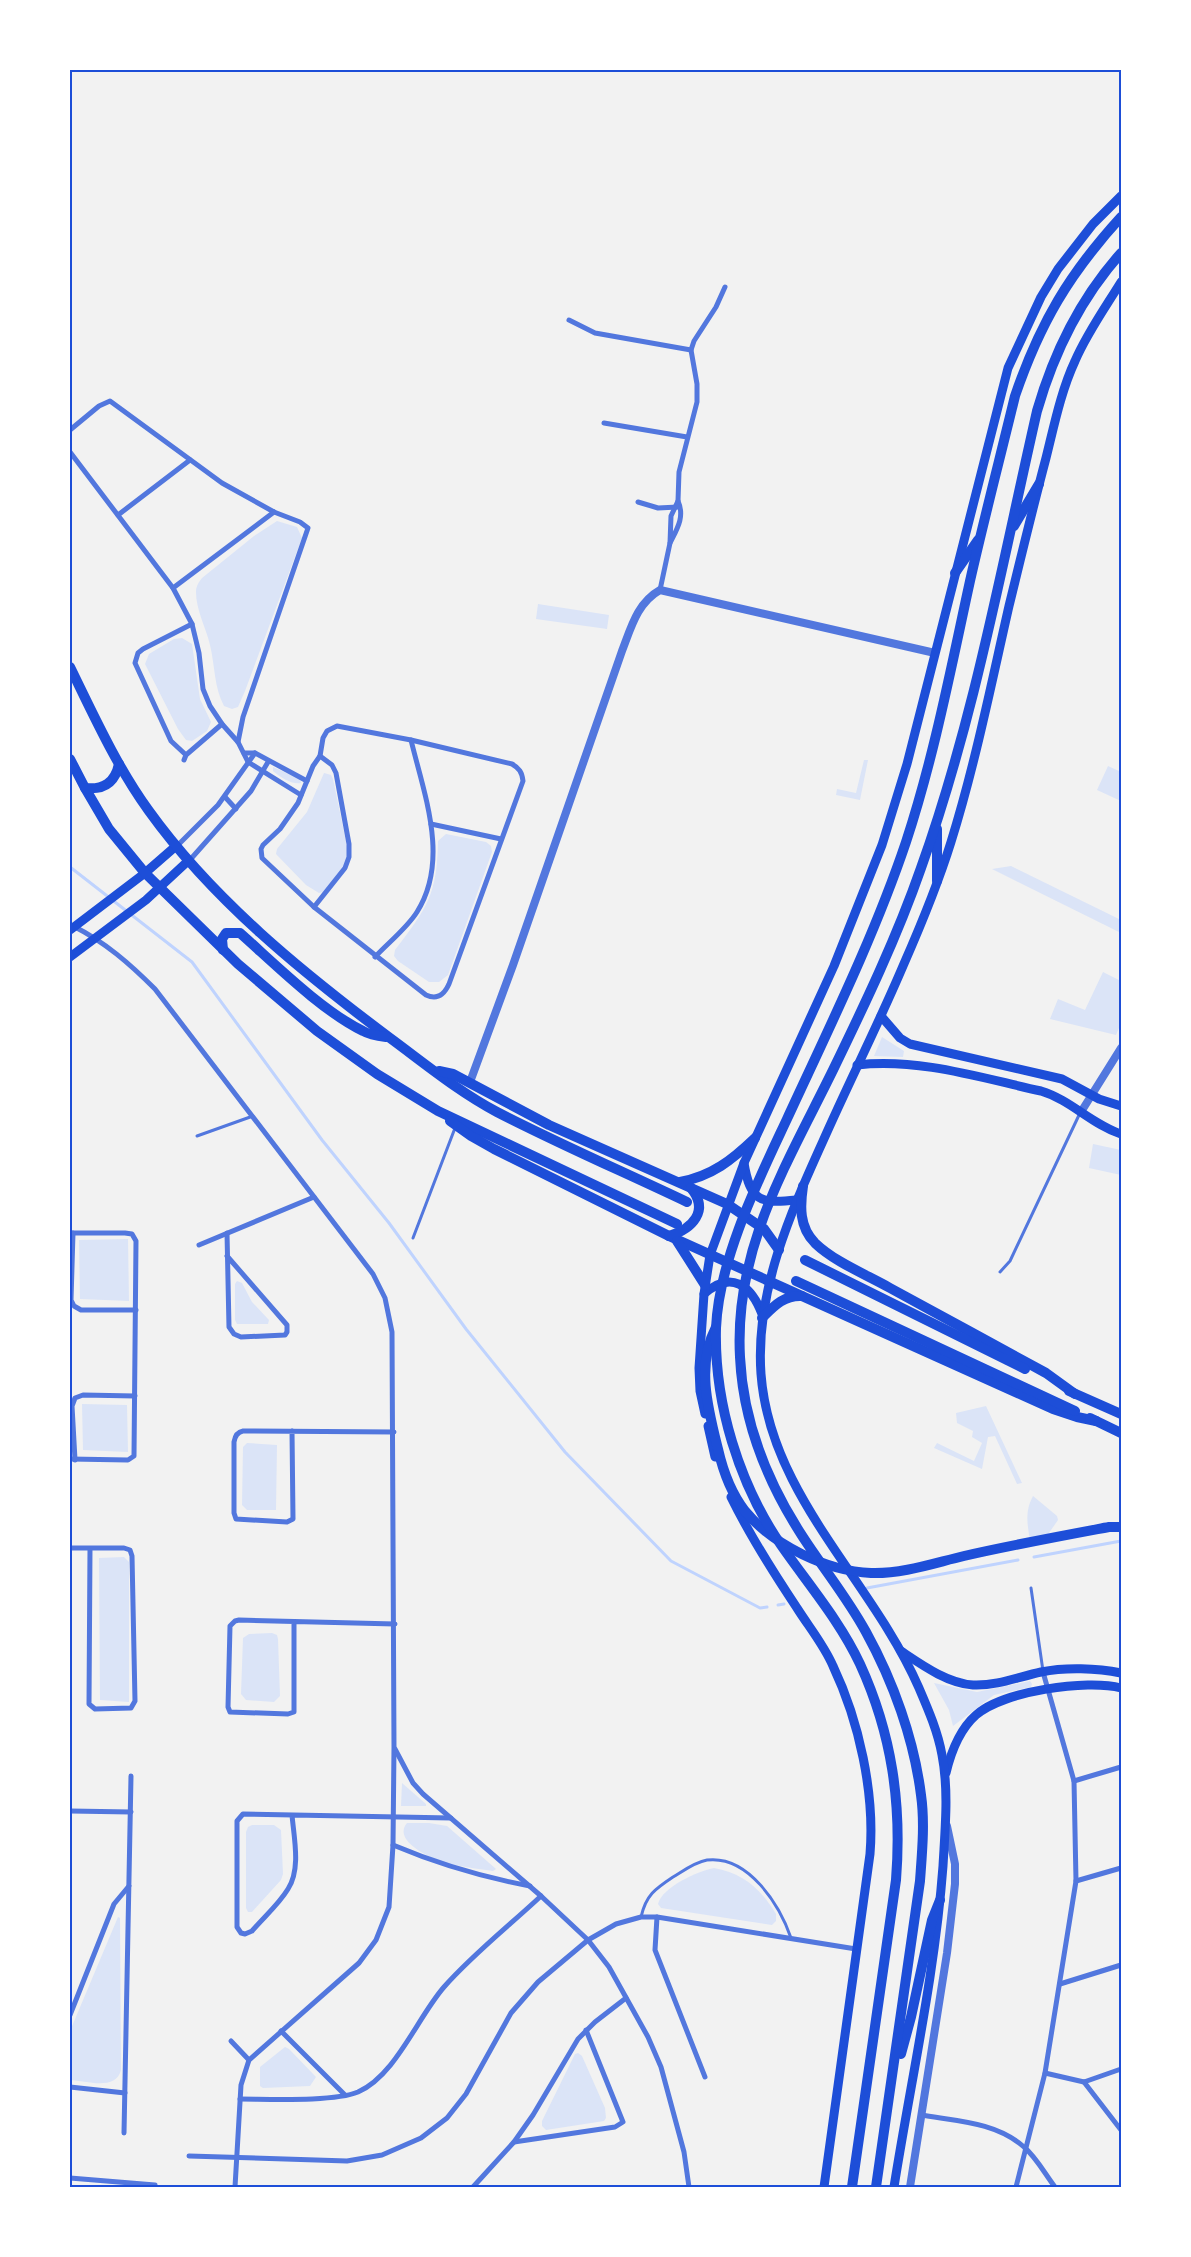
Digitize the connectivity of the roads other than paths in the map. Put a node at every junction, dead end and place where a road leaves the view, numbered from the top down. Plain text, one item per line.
1 (1121, 196) edge
2 (1121, 217) edge
3 (1121, 253) edge
4 (1121, 282) edge
5 (725, 287) dead end
6 (569, 320) dead end
7 (691, 350) junction
8 (604, 423) dead end
9 (70, 430) edge
10 (687, 437) junction
11 (70, 452) edge
12 (190, 460) junction
13 (1039, 484) junction
14 (638, 502) dead end
15 (678, 507) junction
16 (274, 512) junction
17 (118, 515) junction
18 (1009, 533) junction
19 (981, 535) junction
20 (670, 543) junction
21 (955, 573) junction
22 (173, 588) junction
23 (660, 590) junction
24 (192, 624) junction
25 (935, 652) junction
26 (70, 667) edge
27 (222, 724) junction
28 (411, 740) junction
29 (238, 742) junction
30 (244, 753) junction
31 (255, 753) junction
32 (320, 756) junction
33 (70, 758) edge
34 (248, 762) junction
35 (268, 762) junction
36 (119, 764) junction
37 (262, 772) junction
38 (307, 781) junction
39 (84, 788) junction
40 (301, 795) junction
41 (225, 797) junction
42 (236, 809) junction
43 (937, 821) junction
44 (431, 824) junction
45 (501, 839) junction
46 (176, 846) junction
47 (188, 861) junction
48 (145, 873) junction
49 (937, 881) junction
50 (160, 889) junction
51 (314, 907) junction
52 (71, 927) edge
53 (95, 938) junction
54 (223, 950) junction
55 (70, 957) edge
56 (375, 957) junction
57 (880, 1016) junction
58 (392, 1039) junction
59 (1121, 1048) edge
60 (924, 1049) junction
61 (857, 1065) junction
62 (922, 1065) junction
63 (436, 1071) junction
64 (470, 1082) junction
65 (1091, 1095) junction
66 (1121, 1106) edge
67 (1081, 1112) junction
68 (253, 1116) junction
69 (457, 1123) junction
70 (1121, 1134) edge
71 (198, 1136) dead end
72 (755, 1138) junction
73 (744, 1163) junction
74 (680, 1182) junction
75 (803, 1186) junction
76 (691, 1188) junction
77 (314, 1197) junction
78 (796, 1200) junction
79 (687, 1202) dead end
80 (727, 1204) junction
81 (677, 1224) dead end
82 (71, 1233) edge
83 (227, 1233) junction
84 (672, 1237) junction
85 (413, 1238) dead end
86 (199, 1245) dead end
87 (779, 1250) junction
88 (710, 1255) junction
89 (227, 1256) junction
90 (805, 1260) dead end
91 (1000, 1272) dead end
92 (770, 1280) junction
93 (796, 1281) dead end
94 (705, 1289) junction
95 (803, 1296) junction
96 (136, 1310) junction
97 (762, 1316) junction
98 (716, 1326) junction
99 (1074, 1394) junction
100 (135, 1396) junction
101 (1121, 1414) edge
102 (1096, 1421) junction
103 (292, 1431) junction
104 (394, 1432) junction
105 (1121, 1433) edge
106 (73, 1460) edge
107 (1121, 1527) edge
108 (70, 1548) edge
109 (90, 1548) junction
110 (1031, 1588) dead end
111 (294, 1622) junction
112 (395, 1624) junction
113 (900, 1651) junction
114 (1043, 1672) junction
115 (1121, 1673) edge
116 (1121, 1688) edge
117 (1050, 1690) junction
118 (394, 1747) junction
119 (1121, 1767) edge
120 (131, 1776) dead end
121 (945, 1780) junction
122 (1074, 1781) junction
123 (70, 1811) edge
124 (131, 1812) junction
125 (292, 1815) junction
126 (392, 1816) junction
127 (452, 1818) junction
128 (946, 1820) junction
129 (393, 1845) junction
130 (1121, 1868) edge
131 (1076, 1881) junction
132 (129, 1886) junction
133 (531, 1886) junction
134 (541, 1896) junction
135 (940, 1900) junction
136 (640, 1916) junction
137 (657, 1918) junction
138 (791, 1939) junction
139 (588, 1940) junction
140 (856, 1949) junction
141 (1121, 1966) edge
142 (1060, 1984) junction
143 (626, 1998) junction
144 (70, 2015) edge
145 (922, 2019) junction
146 (936, 2022) junction
147 (586, 2030) junction
148 (281, 2032) junction
149 (231, 2041) dead end
150 (249, 2060) junction
151 (1121, 2069) edge
152 (1045, 2073) junction
153 (706, 2077) dead end
154 (1084, 2082) junction
155 (70, 2087) edge
156 (124, 2093) junction
157 (345, 2095) junction
158 (889, 2096) junction
159 (240, 2100) junction
160 (921, 2114) junction
161 (1121, 2130) edge
162 (124, 2133) dead end
163 (514, 2142) junction
164 (1025, 2147) junction
165 (189, 2156) dead end
166 (236, 2158) junction
167 (70, 2178) edge
168 (125, 2185) edge
169 (155, 2185) dead end
170 (236, 2187) edge
171 (473, 2187) edge
172 (689, 2187) edge
173 (824, 2187) edge
174 (852, 2187) edge
175 (876, 2187) edge
176 (894, 2187) edge
177 (910, 2187) edge
178 (1016, 2187) edge
179 (1055, 2187) edge

1 - 21 main road
2 - 19 main road
3 - 18 main road
4 - 13 main road
5 - 7 street
6 - 7 street
7 - 10 street
8 - 10 street
9 - 12 street
10 - 15 street
11 - 17 street
12 - 16 street
12 - 17 street
13 - 18 main road
13 - 49 main road
14 - 15 street
15 - 20 street
15 - 20 street
16 - 22 street
16 - 29 street
17 - 22 street
18 - 43 main road
19 - 21 main road
19 - 98 main road
20 - 23 street
21 - 25 main road
22 - 24 street
23 - 25 street
23 - 64 street
24 - 27 street
24 - 27 street
25 - 72 main road
26 - 36 main road
27 - 29 street
28 - 32 street
28 - 44 street
28 - 45 street
29 - 30 street
30 - 31 street
30 - 34 street
31 - 34 street
31 - 35 street
32 - 38 street
32 - 51 street
33 - 39 main road
34 - 37 street
34 - 41 street
35 - 37 street
35 - 38 street
36 - 39 main road
36 - 46 main road
37 - 40 street
37 - 42 street
38 - 40 street
39 - 48 main road
40 - 51 street
41 - 42 street
41 - 46 street
42 - 47 street
43 - 49 main road
43 - 158 main road
44 - 45 street
44 - 56 street
45 - 56 street
46 - 47 main road
46 - 48 main road
47 - 50 main road
47 - 58 main road
48 - 50 main road
48 - 52 main road
49 - 57 main road
50 - 53 main road
50 - 54 main road
51 - 56 street
52 - 53 street
53 - 55 main road
53 - 68 street
54 - 58 main road
54 - 69 main road
57 - 60 main road
57 - 61 main road
58 - 63 main road
59 - 65 street
60 - 62 main road
60 - 65 main road
61 - 62 main road
61 - 75 main road
62 - 67 main road
63 - 64 main road
63 - 79 main road
64 - 74 main road
65 - 66 main road
65 - 67 street
67 - 70 main road
67 - 91 lane
68 - 71 lane
68 - 77 street
69 - 81 main road
69 - 84 main road
69 - 85 lane
72 - 73 main road
72 - 74 main road
73 - 78 main road
73 - 80 main road
74 - 76 main road
75 - 78 main road
75 - 99 main road
76 - 80 main road
76 - 84 main road
77 - 83 street
77 - 104 street
78 - 87 main road
80 - 87 main road
80 - 88 main road
82 - 96 street
82 - 96 street
83 - 86 street
83 - 89 street
84 - 88 main road
84 - 94 main road
87 - 92 main road
88 - 92 main road
88 - 94 main road
89 - 89 street
90 - 99 main road
92 - 95 main road
92 - 97 main road
93 - 102 main road
94 - 97 main road
94 - 140 main road
95 - 97 main road
95 - 102 main road
96 - 100 street
97 - 113 main road
98 - 107 main road
98 - 174 main road
99 - 101 main road
100 - 106 street
100 - 106 street
102 - 105 main road
103 - 103 street
103 - 104 street
104 - 112 street
108 - 109 street
109 - 109 street
110 - 114 lane
111 - 111 street
111 - 112 street
112 - 118 street
113 - 114 main road
113 - 121 main road
114 - 115 main road
114 - 117 street
116 - 117 main road
117 - 121 main road
117 - 122 street
118 - 126 street
118 - 127 street
119 - 122 street
120 - 124 street
121 - 128 main road
122 - 131 street
123 - 124 street
124 - 132 street
125 - 125 street
125 - 126 street
126 - 127 street
126 - 129 street
127 - 133 street
128 - 135 main road
128 - 146 street
129 - 133 street
129 - 148 street
130 - 131 street
131 - 142 street
132 - 144 street
132 - 156 street
133 - 134 street
134 - 139 street
134 - 157 street
135 - 145 main road
135 - 158 main road
136 - 137 street
136 - 138 lane
136 - 139 street
137 - 138 street
137 - 153 street
138 - 140 street
139 - 143 street
139 - 166 street
140 - 173 main road
141 - 142 street
142 - 152 street
143 - 147 street
143 - 172 street
145 - 146 street
145 - 176 main road
146 - 160 street
147 - 163 street
147 - 163 street
148 - 150 street
148 - 157 street
149 - 150 street
150 - 159 street
151 - 154 street
152 - 154 street
152 - 164 street
154 - 161 street
155 - 156 street
156 - 162 street
157 - 159 street
158 - 175 main road
159 - 166 street
160 - 164 street
160 - 177 street
163 - 171 street
164 - 178 street
164 - 179 street
165 - 166 street
166 - 170 street
167 - 168 street
168 - 169 street

